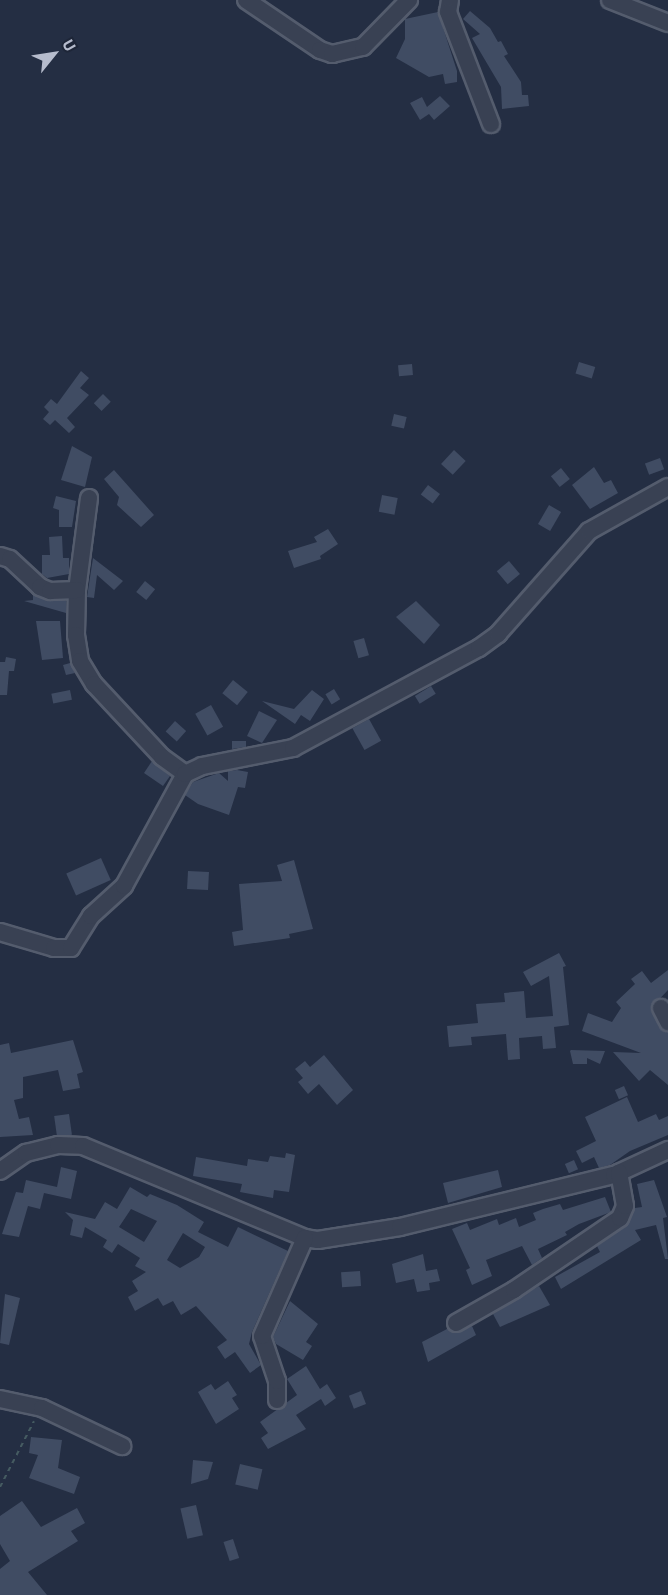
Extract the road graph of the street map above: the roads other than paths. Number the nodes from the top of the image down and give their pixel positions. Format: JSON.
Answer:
{"nodes":[{"id":1,"x":246,"y":0,"type":"edge"},
{"id":2,"x":409,"y":0,"type":"edge"},
{"id":3,"x":450,"y":0,"type":"edge"},
{"id":4,"x":610,"y":0,"type":"edge"},
{"id":5,"x":668,"y":23,"type":"edge"},
{"id":6,"x":491,"y":124,"type":"dead end"},
{"id":7,"x":668,"y":487,"type":"edge"},
{"id":8,"x":89,"y":498,"type":"dead end"},
{"id":9,"x":0,"y":556,"type":"edge"},
{"id":10,"x":77,"y":590,"type":"junction"},
{"id":11,"x":185,"y":774,"type":"junction"},
{"id":12,"x":0,"y":932,"type":"edge"},
{"id":13,"x":668,"y":1150,"type":"edge"},
{"id":14,"x":0,"y":1171,"type":"edge"},
{"id":15,"x":619,"y":1173,"type":"junction"},
{"id":16,"x":305,"y":1238,"type":"junction"},
{"id":17,"x":456,"y":1323,"type":"dead end"},
{"id":18,"x":0,"y":1398,"type":"edge"},
{"id":19,"x":277,"y":1400,"type":"dead end"},
{"id":20,"x":122,"y":1446,"type":"dead end"}],
"edges":[{"from":1,"to":2,"type":"street"},
{"from":3,"to":6,"type":"street"},
{"from":4,"to":5,"type":"street"},
{"from":7,"to":11,"type":"street"},
{"from":8,"to":10,"type":"street"},
{"from":9,"to":10,"type":"street"},
{"from":10,"to":11,"type":"street"},
{"from":11,"to":12,"type":"street"},
{"from":13,"to":15,"type":"street"},
{"from":14,"to":16,"type":"street"},
{"from":15,"to":16,"type":"street"},
{"from":15,"to":17,"type":"street"},
{"from":16,"to":19,"type":"street"},
{"from":18,"to":20,"type":"street"}]}
